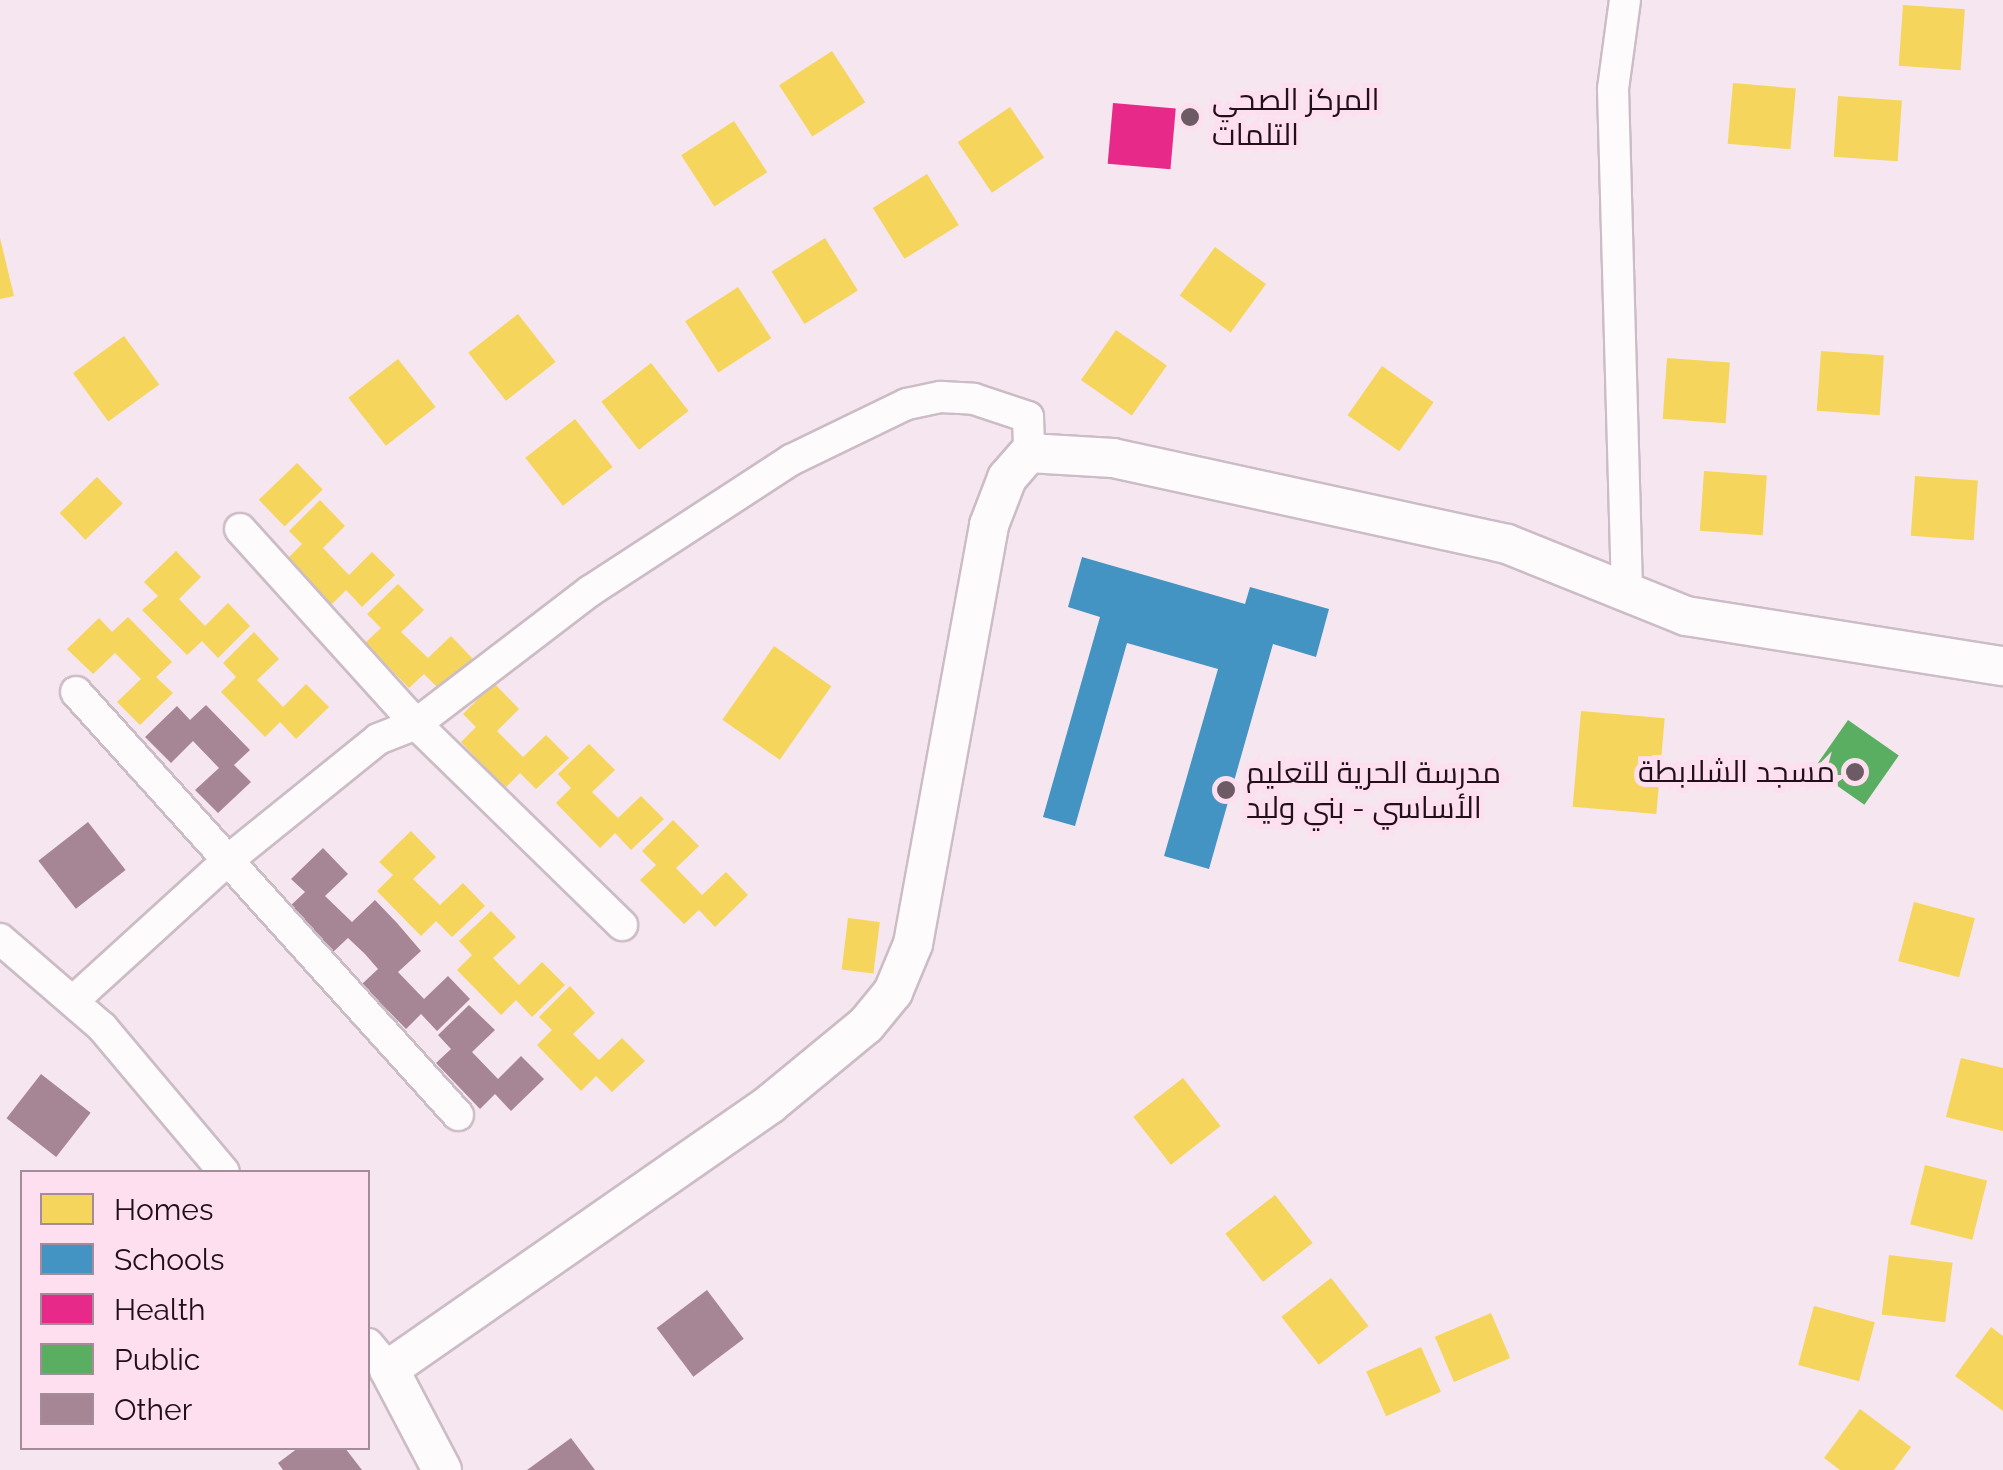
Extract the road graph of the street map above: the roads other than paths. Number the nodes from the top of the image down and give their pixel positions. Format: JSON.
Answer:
{"nodes":[{"id":1,"x":1625,"y":0,"type":"edge"},
{"id":2,"x":1029,"y":454,"type":"junction"},
{"id":3,"x":240,"y":528,"type":"dead end"},
{"id":4,"x":1627,"y":592,"type":"junction"},
{"id":5,"x":2003,"y":666,"type":"edge"},
{"id":6,"x":76,"y":692,"type":"dead end"},
{"id":7,"x":416,"y":724,"type":"junction"},
{"id":8,"x":228,"y":861,"type":"junction"},
{"id":9,"x":622,"y":925,"type":"dead end"},
{"id":10,"x":0,"y":940,"type":"edge"},
{"id":11,"x":73,"y":1001,"type":"junction"},
{"id":12,"x":458,"y":1116,"type":"dead end"},
{"id":13,"x":222,"y":1170,"type":"edge"},
{"id":14,"x":378,"y":1357,"type":"edge"},
{"id":15,"x":442,"y":1470,"type":"edge"}],
"edges":[{"from":1,"to":4,"type":"street"},
{"from":2,"to":4,"type":"street"},
{"from":2,"to":7,"type":"street"},
{"from":2,"to":14,"type":"street"},
{"from":3,"to":7,"type":"street"},
{"from":4,"to":5,"type":"street"},
{"from":6,"to":8,"type":"street"},
{"from":7,"to":8,"type":"street"},
{"from":7,"to":9,"type":"street"},
{"from":8,"to":11,"type":"street"},
{"from":8,"to":12,"type":"street"},
{"from":10,"to":11,"type":"street"},
{"from":11,"to":13,"type":"street"},
{"from":14,"to":15,"type":"street"}]}
